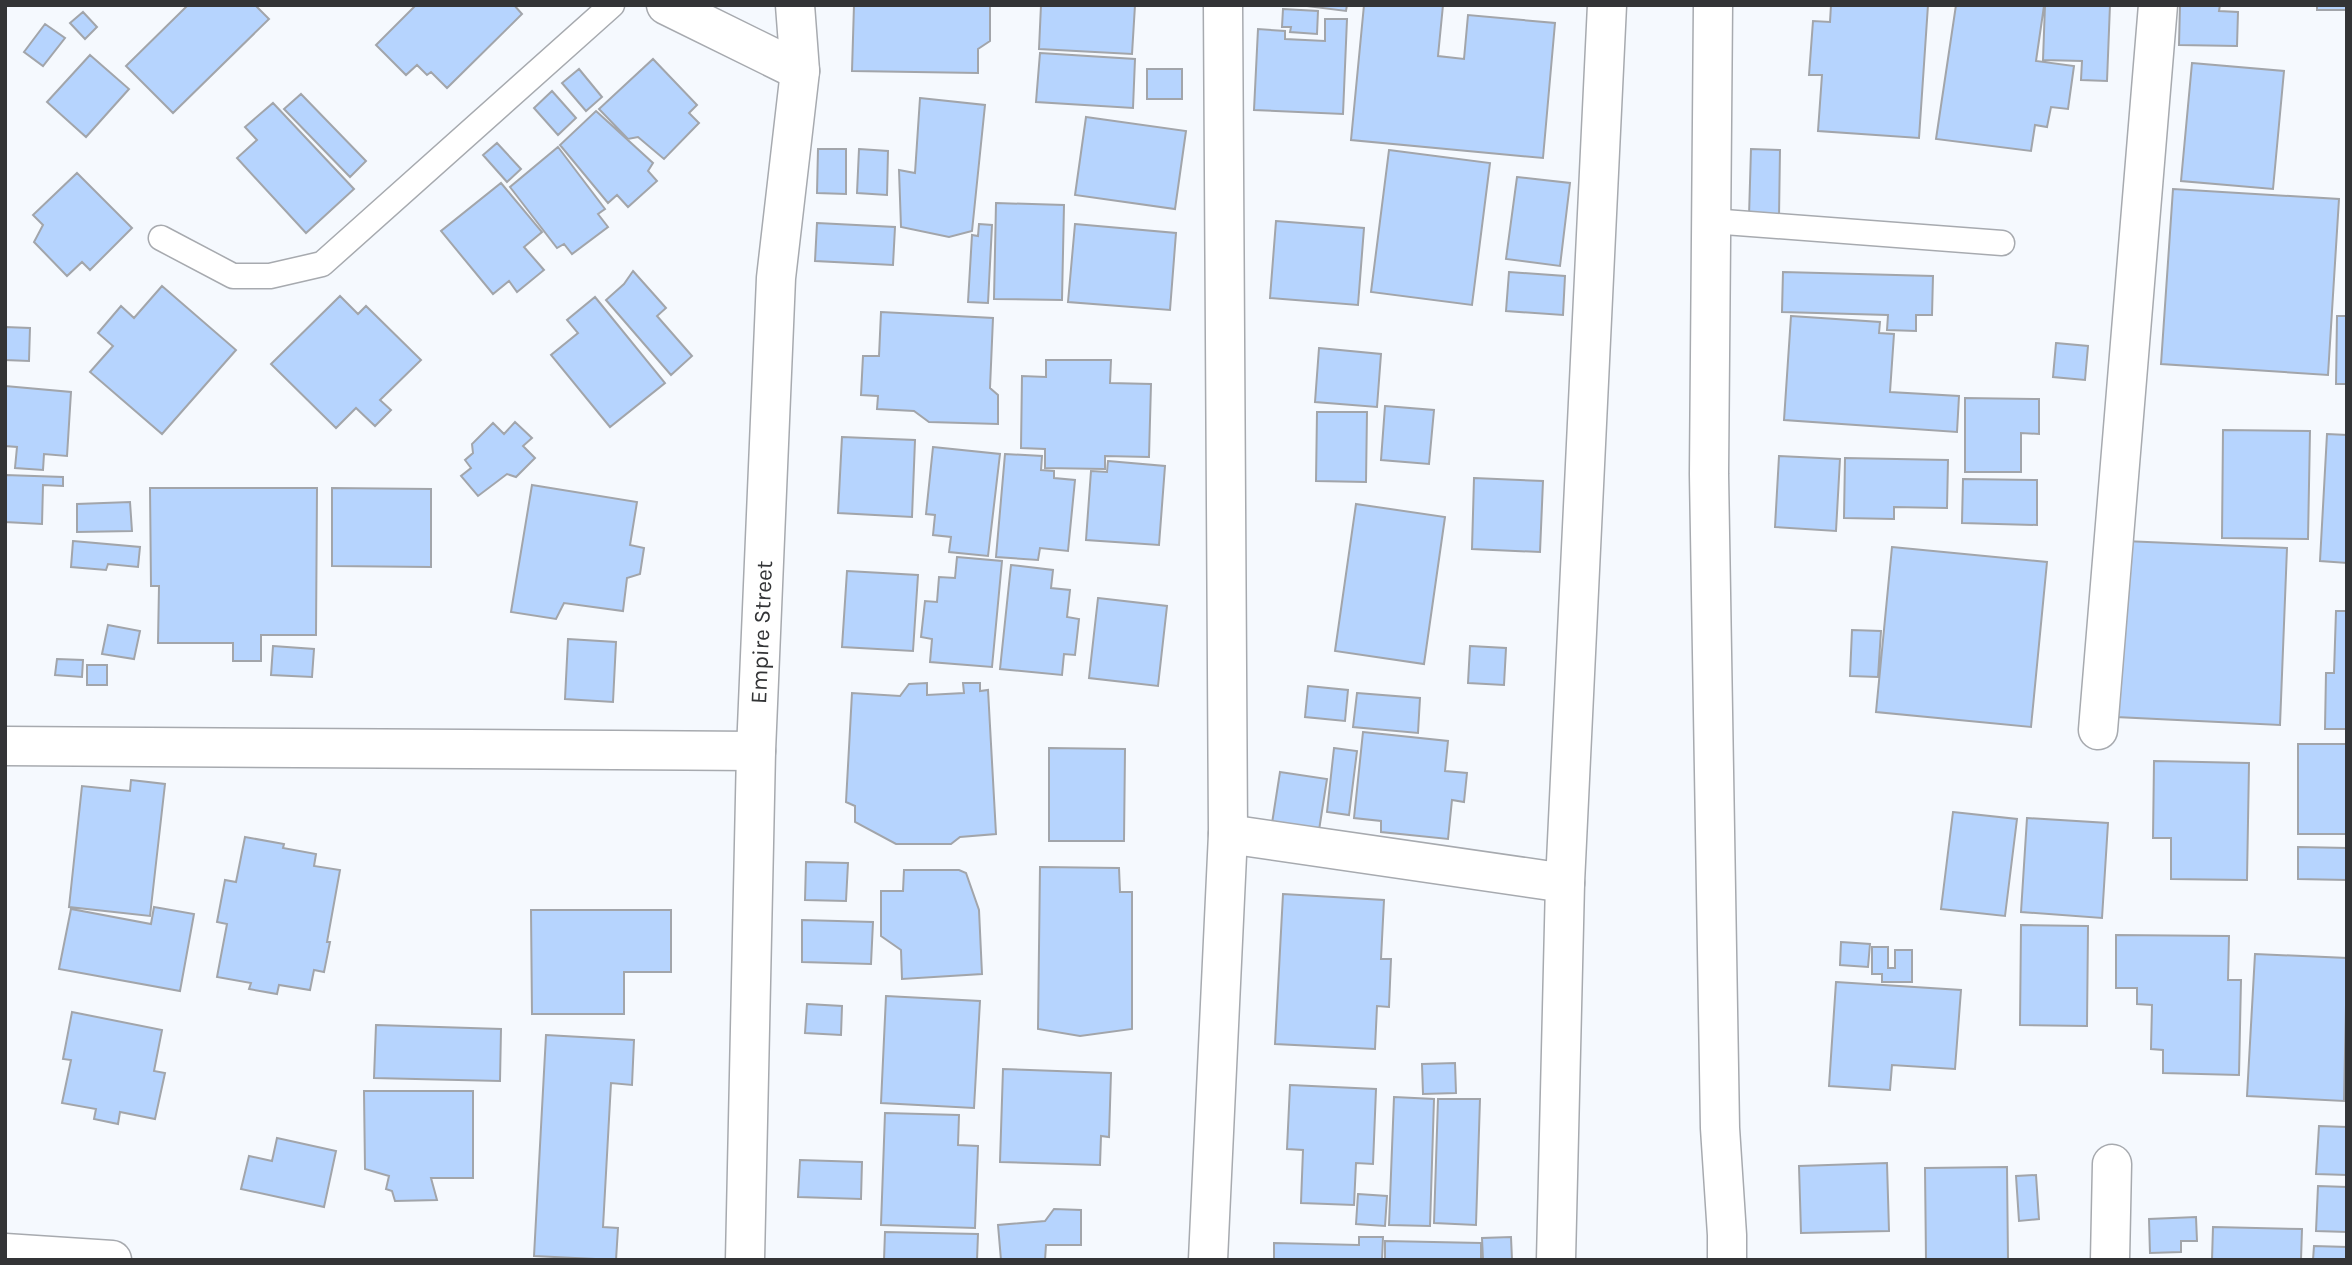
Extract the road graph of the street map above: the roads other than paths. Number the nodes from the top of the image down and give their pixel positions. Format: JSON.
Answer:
{"nodes":[{"id":1,"x":612,"y":5,"type":"edge"},
{"id":2,"x":666,"y":5,"type":"edge"},
{"id":3,"x":795,"y":5,"type":"edge"},
{"id":4,"x":1223,"y":5,"type":"edge"},
{"id":5,"x":1607,"y":5,"type":"edge"},
{"id":6,"x":1713,"y":5,"type":"edge"},
{"id":7,"x":2158,"y":5,"type":"edge"},
{"id":8,"x":800,"y":71,"type":"junction"},
{"id":9,"x":1711,"y":222,"type":"junction"},
{"id":10,"x":161,"y":238,"type":"dead end"},
{"id":11,"x":2002,"y":243,"type":"dead end"},
{"id":12,"x":2098,"y":730,"type":"dead end"},
{"id":13,"x":5,"y":746,"type":"edge"},
{"id":14,"x":756,"y":751,"type":"junction"},
{"id":15,"x":1228,"y":834,"type":"junction"},
{"id":16,"x":1565,"y":883,"type":"junction"},
{"id":17,"x":2112,"y":1164,"type":"dead end"},
{"id":18,"x":5,"y":1253,"type":"edge"},
{"id":19,"x":112,"y":1260,"type":"edge"},
{"id":20,"x":745,"y":1260,"type":"edge"},
{"id":21,"x":1208,"y":1260,"type":"edge"},
{"id":22,"x":1556,"y":1260,"type":"edge"},
{"id":23,"x":1727,"y":1260,"type":"edge"},
{"id":24,"x":2110,"y":1260,"type":"edge"}],
"edges":[{"from":1,"to":10,"type":"lane"},
{"from":2,"to":8,"type":"street"},
{"from":3,"to":8,"type":"street","name":"Empire Street"},
{"from":4,"to":15,"type":"street"},
{"from":5,"to":16,"type":"street"},
{"from":6,"to":9,"type":"street"},
{"from":7,"to":12,"type":"street"},
{"from":8,"to":14,"type":"street","name":"Empire Street"},
{"from":9,"to":11,"type":"lane"},
{"from":9,"to":23,"type":"street"},
{"from":13,"to":14,"type":"street"},
{"from":14,"to":20,"type":"street","name":"Empire Street"},
{"from":15,"to":16,"type":"street"},
{"from":15,"to":21,"type":"street"},
{"from":16,"to":22,"type":"street"},
{"from":17,"to":24,"type":"street"},
{"from":18,"to":19,"type":"street"}]}
